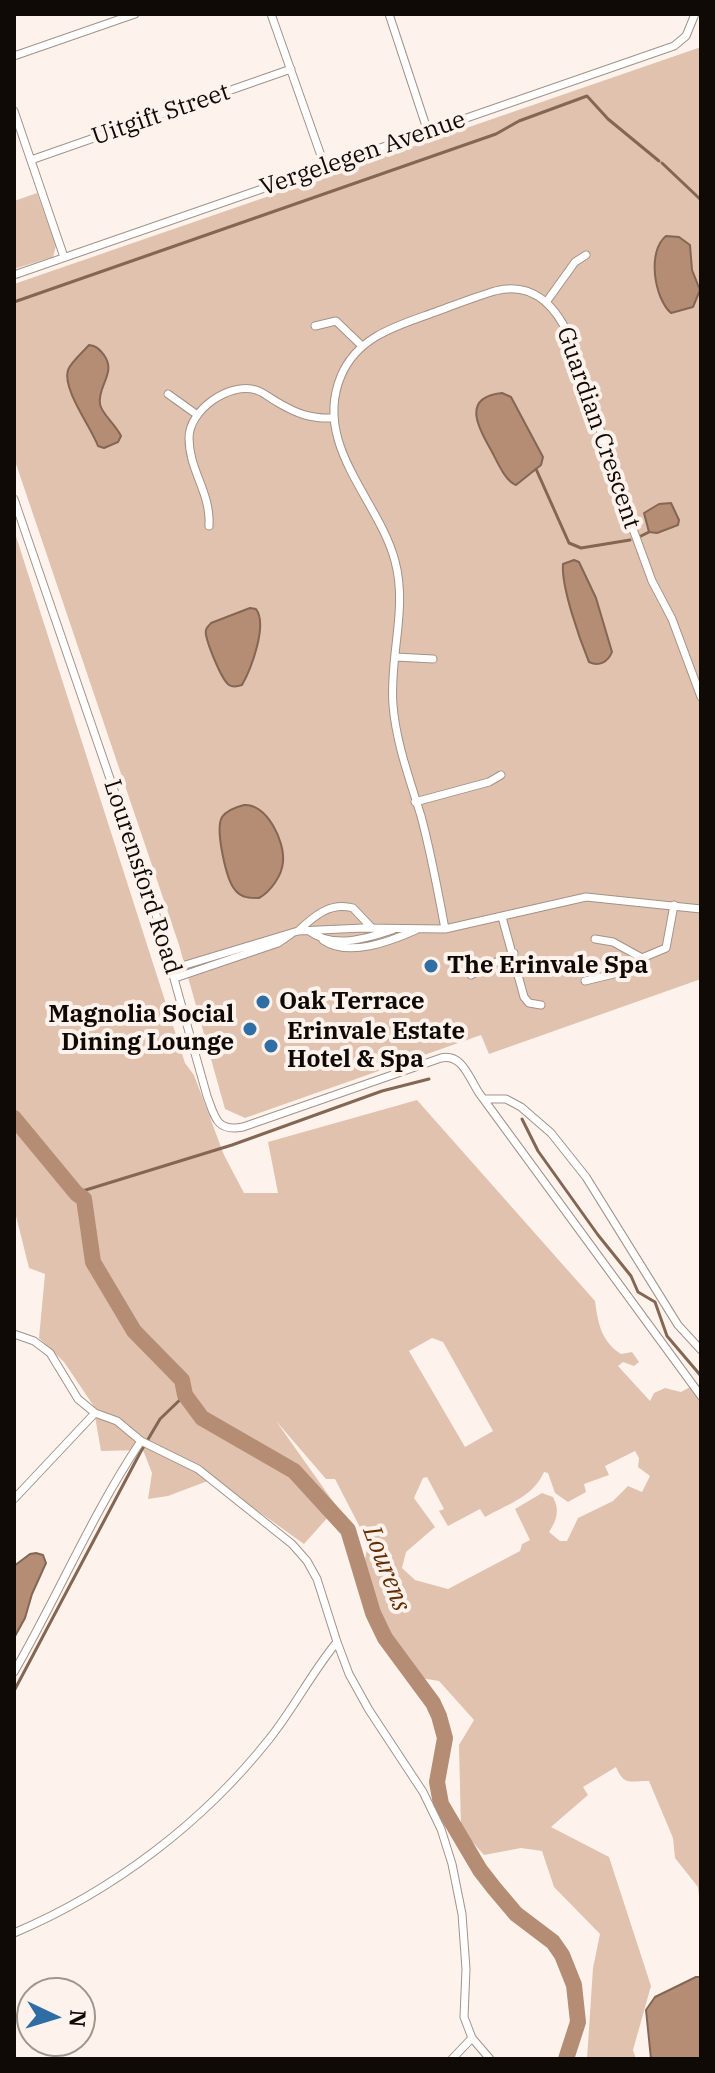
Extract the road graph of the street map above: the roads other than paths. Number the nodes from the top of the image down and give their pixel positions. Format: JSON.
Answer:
{"nodes":[{"id":1,"x":135,"y":14,"type":"edge"},
{"id":2,"x":271,"y":14,"type":"edge"},
{"id":3,"x":389,"y":14,"type":"edge"},
{"id":4,"x":695,"y":14,"type":"edge"},
{"id":5,"x":14,"y":56,"type":"edge"},
{"id":6,"x":291,"y":69,"type":"junction"},
{"id":7,"x":14,"y":111,"type":"edge"},
{"id":8,"x":428,"y":132,"type":"junction"},
{"id":9,"x":31,"y":160,"type":"junction"},
{"id":10,"x":325,"y":167,"type":"junction"},
{"id":11,"x":586,"y":255,"type":"dead end"},
{"id":12,"x":64,"y":257,"type":"junction"},
{"id":13,"x":14,"y":275,"type":"edge"},
{"id":14,"x":547,"y":301,"type":"junction"},
{"id":15,"x":315,"y":326,"type":"dead end"},
{"id":16,"x":362,"y":346,"type":"junction"},
{"id":17,"x":168,"y":394,"type":"dead end"},
{"id":18,"x":196,"y":414,"type":"junction"},
{"id":19,"x":334,"y":418,"type":"junction"},
{"id":20,"x":14,"y":499,"type":"edge"},
{"id":21,"x":209,"y":526,"type":"dead end"},
{"id":22,"x":396,"y":657,"type":"junction"},
{"id":23,"x":433,"y":659,"type":"dead end"},
{"id":24,"x":701,"y":697,"type":"edge"},
{"id":25,"x":501,"y":775,"type":"dead end"},
{"id":26,"x":415,"y":802,"type":"junction"},
{"id":27,"x":674,"y":905,"type":"junction"},
{"id":28,"x":701,"y":909,"type":"edge"},
{"id":29,"x":502,"y":917,"type":"junction"},
{"id":30,"x":373,"y":928,"type":"junction"},
{"id":31,"x":398,"y":928,"type":"junction"},
{"id":32,"x":422,"y":928,"type":"junction"},
{"id":33,"x":445,"y":929,"type":"junction"},
{"id":34,"x":308,"y":931,"type":"junction"},
{"id":35,"x":295,"y":933,"type":"junction"},
{"id":36,"x":595,"y":939,"type":"dead end"},
{"id":37,"x":323,"y":940,"type":"junction"},
{"id":38,"x":514,"y":953,"type":"junction"},
{"id":39,"x":642,"y":958,"type":"junction"},
{"id":40,"x":172,"y":969,"type":"junction"},
{"id":41,"x":471,"y":975,"type":"dead end"},
{"id":42,"x":175,"y":978,"type":"junction"},
{"id":43,"x":585,"y":981,"type":"dead end"},
{"id":44,"x":541,"y":1005,"type":"dead end"},
{"id":45,"x":484,"y":1099,"type":"junction"},
{"id":46,"x":14,"y":1334,"type":"edge"},
{"id":47,"x":701,"y":1350,"type":"edge"},
{"id":48,"x":701,"y":1396,"type":"edge"},
{"id":49,"x":95,"y":1413,"type":"junction"},
{"id":50,"x":141,"y":1441,"type":"junction"},
{"id":51,"x":14,"y":1499,"type":"edge"},
{"id":52,"x":337,"y":1642,"type":"junction"},
{"id":53,"x":14,"y":1672,"type":"edge"},
{"id":54,"x":14,"y":1933,"type":"edge"},
{"id":55,"x":472,"y":2038,"type":"junction"},
{"id":56,"x":452,"y":2059,"type":"edge"},
{"id":57,"x":490,"y":2059,"type":"edge"}],
"edges":[{"from":1,"to":5,"type":"street"},
{"from":2,"to":6,"type":"street"},
{"from":3,"to":8,"type":"street"},
{"from":4,"to":8,"type":"street","name":"Vergelegen Avenue"},
{"from":6,"to":9,"type":"street","name":"Uitgift Street"},
{"from":6,"to":10,"type":"street"},
{"from":7,"to":9,"type":"street"},
{"from":8,"to":10,"type":"street","name":"Vergelegen Avenue"},
{"from":9,"to":12,"type":"street"},
{"from":10,"to":12,"type":"street","name":"Vergelegen Avenue"},
{"from":11,"to":14,"type":"street"},
{"from":12,"to":13,"type":"street","name":"Vergelegen Avenue"},
{"from":14,"to":16,"type":"street","name":"Guardian Crescent"},
{"from":14,"to":24,"type":"street","name":"Guardian Crescent"},
{"from":15,"to":16,"type":"street"},
{"from":16,"to":19,"type":"street","name":"Guardian Crescent"},
{"from":17,"to":18,"type":"street"},
{"from":18,"to":19,"type":"street"},
{"from":18,"to":21,"type":"street"},
{"from":19,"to":22,"type":"street","name":"Guardian Crescent"},
{"from":20,"to":40,"type":"street","name":"Lourensford Road"},
{"from":22,"to":23,"type":"street"},
{"from":22,"to":26,"type":"street","name":"Guardian Crescent"},
{"from":25,"to":26,"type":"street"},
{"from":26,"to":33,"type":"street","name":"Guardian Crescent"},
{"from":27,"to":28,"type":"street"},
{"from":27,"to":29,"type":"street"},
{"from":27,"to":39,"type":"street"},
{"from":29,"to":33,"type":"street"},
{"from":29,"to":38,"type":"street"},
{"from":30,"to":31,"type":"street"},
{"from":30,"to":34,"type":"street"},
{"from":30,"to":35,"type":"street"},
{"from":31,"to":32,"type":"street"},
{"from":31,"to":37,"type":"street"},
{"from":32,"to":33,"type":"street"},
{"from":32,"to":37,"type":"street"},
{"from":34,"to":35,"type":"street"},
{"from":34,"to":37,"type":"street"},
{"from":35,"to":40,"type":"street"},
{"from":35,"to":42,"type":"street"},
{"from":36,"to":39,"type":"street"},
{"from":38,"to":41,"type":"street"},
{"from":38,"to":44,"type":"street"},
{"from":39,"to":43,"type":"street"},
{"from":40,"to":42,"type":"street","name":"Lourensford Road"},
{"from":42,"to":45,"type":"street","name":"Lourensford Road"},
{"from":45,"to":47,"type":"street"},
{"from":45,"to":48,"type":"street","name":"Lourensford Road"},
{"from":46,"to":49,"type":"street"},
{"from":49,"to":50,"type":"street"},
{"from":49,"to":51,"type":"street"},
{"from":50,"to":52,"type":"street"},
{"from":50,"to":53,"type":"street"},
{"from":52,"to":54,"type":"street"},
{"from":52,"to":55,"type":"street"},
{"from":55,"to":56,"type":"street"},
{"from":55,"to":57,"type":"street"}]}
